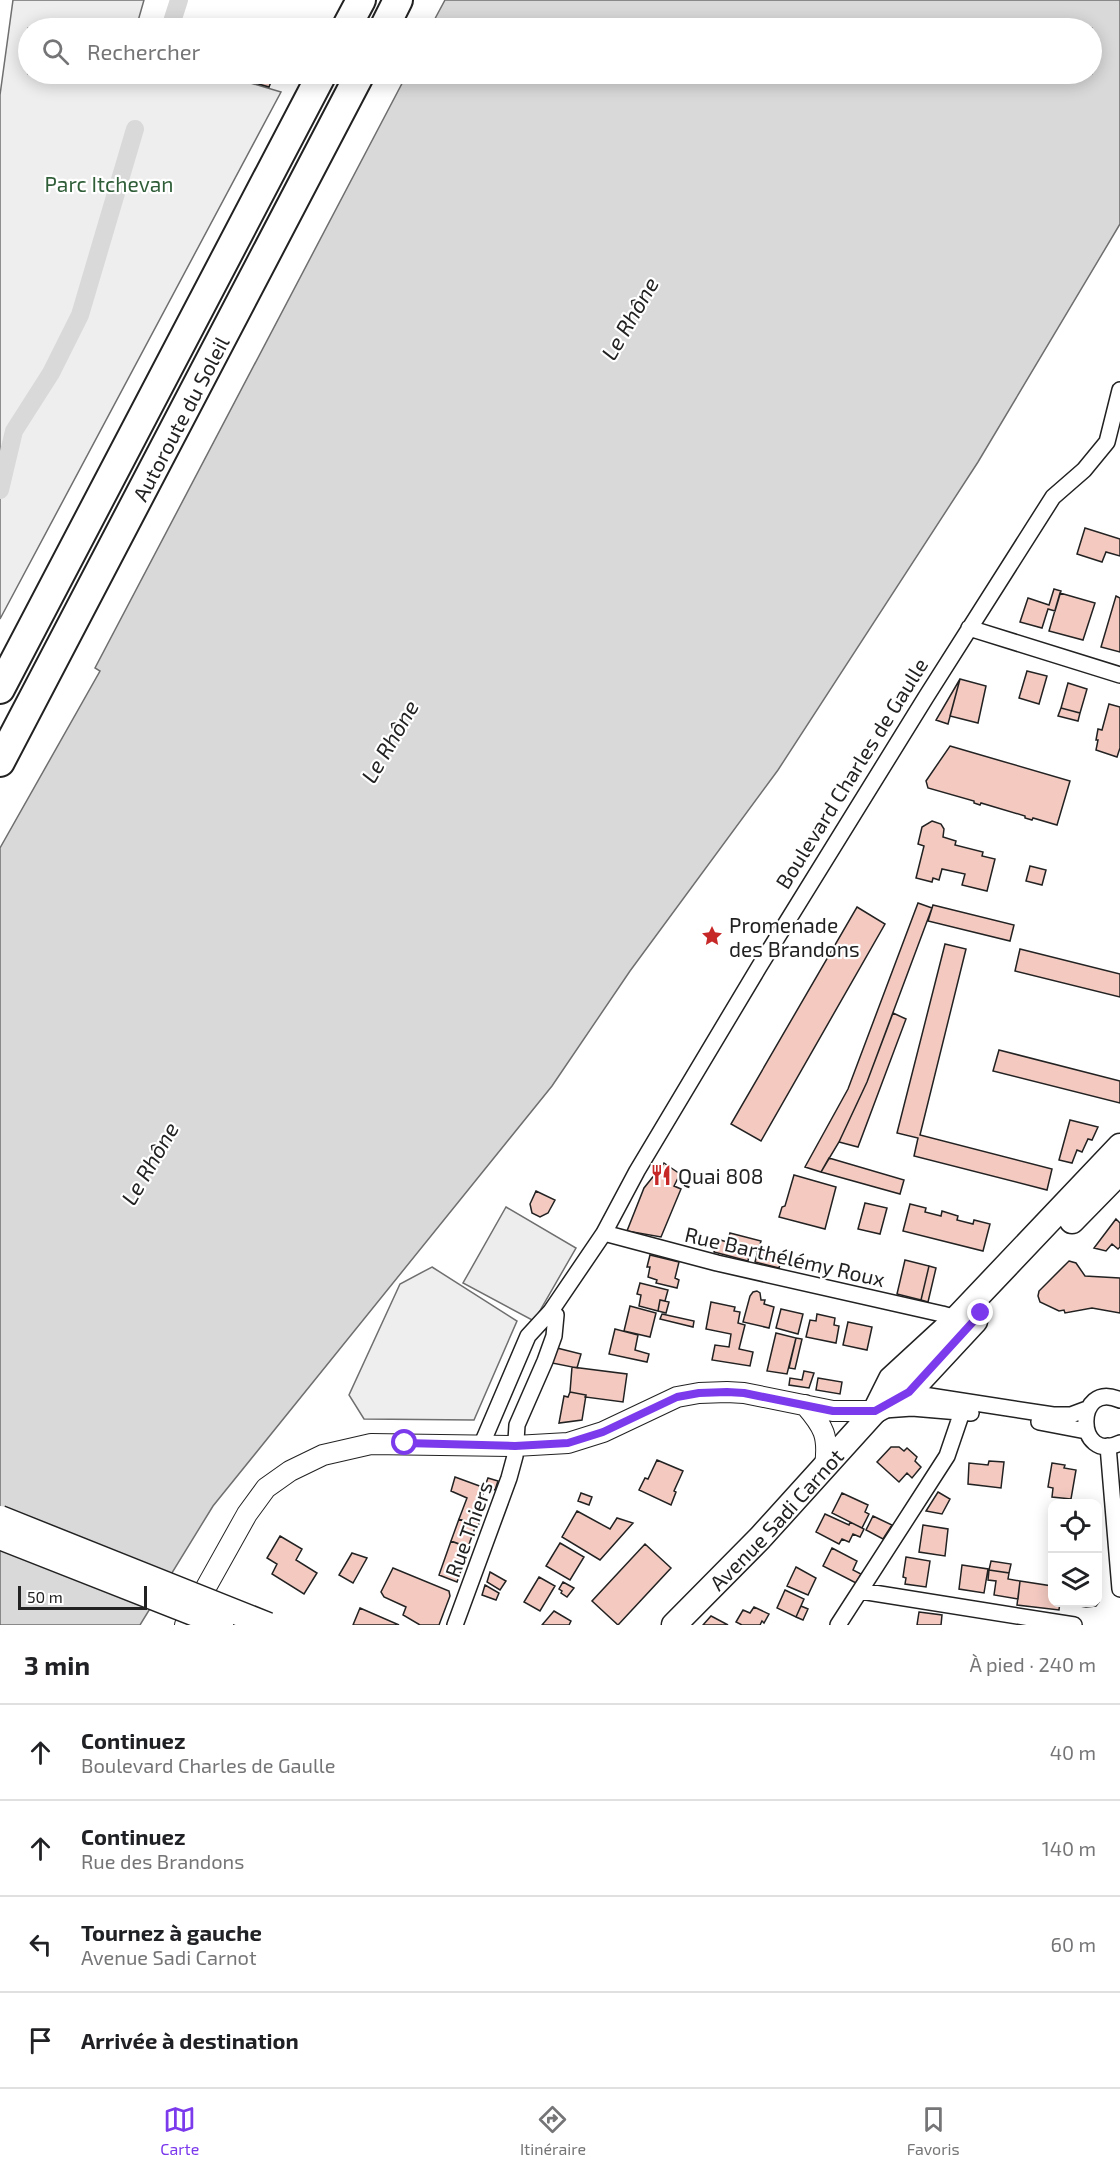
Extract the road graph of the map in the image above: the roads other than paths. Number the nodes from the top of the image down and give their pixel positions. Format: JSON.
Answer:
{"nodes":[{"id":1,"x":361,"y":0,"type":"edge"},
{"id":2,"x":398,"y":0,"type":"edge"},
{"id":3,"x":351,"y":18,"type":"edge"},
{"id":4,"x":389,"y":18,"type":"edge"},
{"id":5,"x":317,"y":84,"type":"edge"},
{"id":6,"x":355,"y":84,"type":"edge"},
{"id":7,"x":1120,"y":390,"type":"edge"},
{"id":8,"x":1113,"y":444,"type":"edge"},
{"id":9,"x":969,"y":628,"type":"junction"},
{"id":10,"x":1120,"y":675,"type":"edge"},
{"id":11,"x":0,"y":689,"type":"edge"},
{"id":12,"x":0,"y":762,"type":"edge"},
{"id":13,"x":1120,"y":1146,"type":"edge"},
{"id":14,"x":1120,"y":1172,"type":"edge"},
{"id":15,"x":604,"y":1233,"type":"junction"},
{"id":16,"x":552,"y":1311,"type":"junction"},
{"id":17,"x":954,"y":1321,"type":"junction"},
{"id":18,"x":909,"y":1392,"type":"junction"},
{"id":19,"x":1119,"y":1397,"type":"edge"},
{"id":20,"x":805,"y":1405,"type":"junction"},
{"id":21,"x":1087,"y":1409,"type":"junction"},
{"id":22,"x":875,"y":1411,"type":"junction"},
{"id":23,"x":962,"y":1412,"type":"junction"},
{"id":24,"x":1086,"y":1431,"type":"junction"},
{"id":25,"x":1114,"y":1444,"type":"edge"},
{"id":26,"x":482,"y":1446,"type":"junction"},
{"id":27,"x":515,"y":1446,"type":"junction"},
{"id":28,"x":825,"y":1466,"type":"junction"},
{"id":29,"x":0,"y":1518,"type":"edge"},
{"id":30,"x":0,"y":1537,"type":"edge"},
{"id":31,"x":1120,"y":1589,"type":"edge"},
{"id":32,"x":861,"y":1591,"type":"junction"},
{"id":33,"x":185,"y":1625,"type":"edge"},
{"id":34,"x":223,"y":1625,"type":"edge"},
{"id":35,"x":268,"y":1625,"type":"edge"},
{"id":36,"x":455,"y":1625,"type":"edge"},
{"id":37,"x":674,"y":1625,"type":"edge"},
{"id":38,"x":838,"y":1625,"type":"edge"},
{"id":39,"x":1074,"y":1625,"type":"edge"}],
"edges":[{"from":1,"to":3,"type":"highway"},
{"from":2,"to":4,"type":"highway"},
{"from":5,"to":11,"type":"highway","name":"Autoroute du Soleil"},
{"from":6,"to":12,"type":"highway","name":"Autoroute du Soleil"},
{"from":7,"to":8,"type":"street","name":"Boulevard Charles de Gaulle"},
{"from":8,"to":9,"type":"street","name":"Boulevard Charles de Gaulle"},
{"from":9,"to":10,"type":"street"},
{"from":9,"to":15,"type":"street","name":"Boulevard Charles de Gaulle"},
{"from":13,"to":17,"type":"main road","name":"Avenue Sadi Carnot"},
{"from":14,"to":18,"type":"main road","name":"Avenue Sadi Carnot"},
{"from":15,"to":16,"type":"street","name":"Boulevard Charles de Gaulle"},
{"from":15,"to":17,"type":"street","name":"Rue Barthélémy Roux"},
{"from":16,"to":26,"type":"street","name":"Boulevard Charles de Gaulle"},
{"from":16,"to":27,"type":"street"},
{"from":17,"to":22,"type":"main road","name":"Avenue Sadi Carnot"},
{"from":18,"to":21,"type":"street"},
{"from":18,"to":22,"type":"main road","name":"Avenue Sadi Carnot"},
{"from":19,"to":21,"type":"street"},
{"from":20,"to":22,"type":"street"},
{"from":20,"to":27,"type":"street"},
{"from":20,"to":28,"type":"street"},
{"from":21,"to":24,"type":"street"},
{"from":22,"to":23,"type":"street"},
{"from":22,"to":28,"type":"main road","name":"Avenue Sadi Carnot"},
{"from":23,"to":24,"type":"street"},
{"from":23,"to":32,"type":"street"},
{"from":24,"to":25,"type":"street"},
{"from":25,"to":31,"type":"street"},
{"from":26,"to":27,"type":"street"},
{"from":26,"to":33,"type":"street"},
{"from":27,"to":36,"type":"street","name":"Rue Thiers"},
{"from":28,"to":37,"type":"main road","name":"Avenue Sadi Carnot"},
{"from":29,"to":35,"type":"main road","bridge":true},
{"from":30,"to":34,"type":"main road","bridge":true},
{"from":32,"to":38,"type":"street"},
{"from":32,"to":39,"type":"street"}]}
